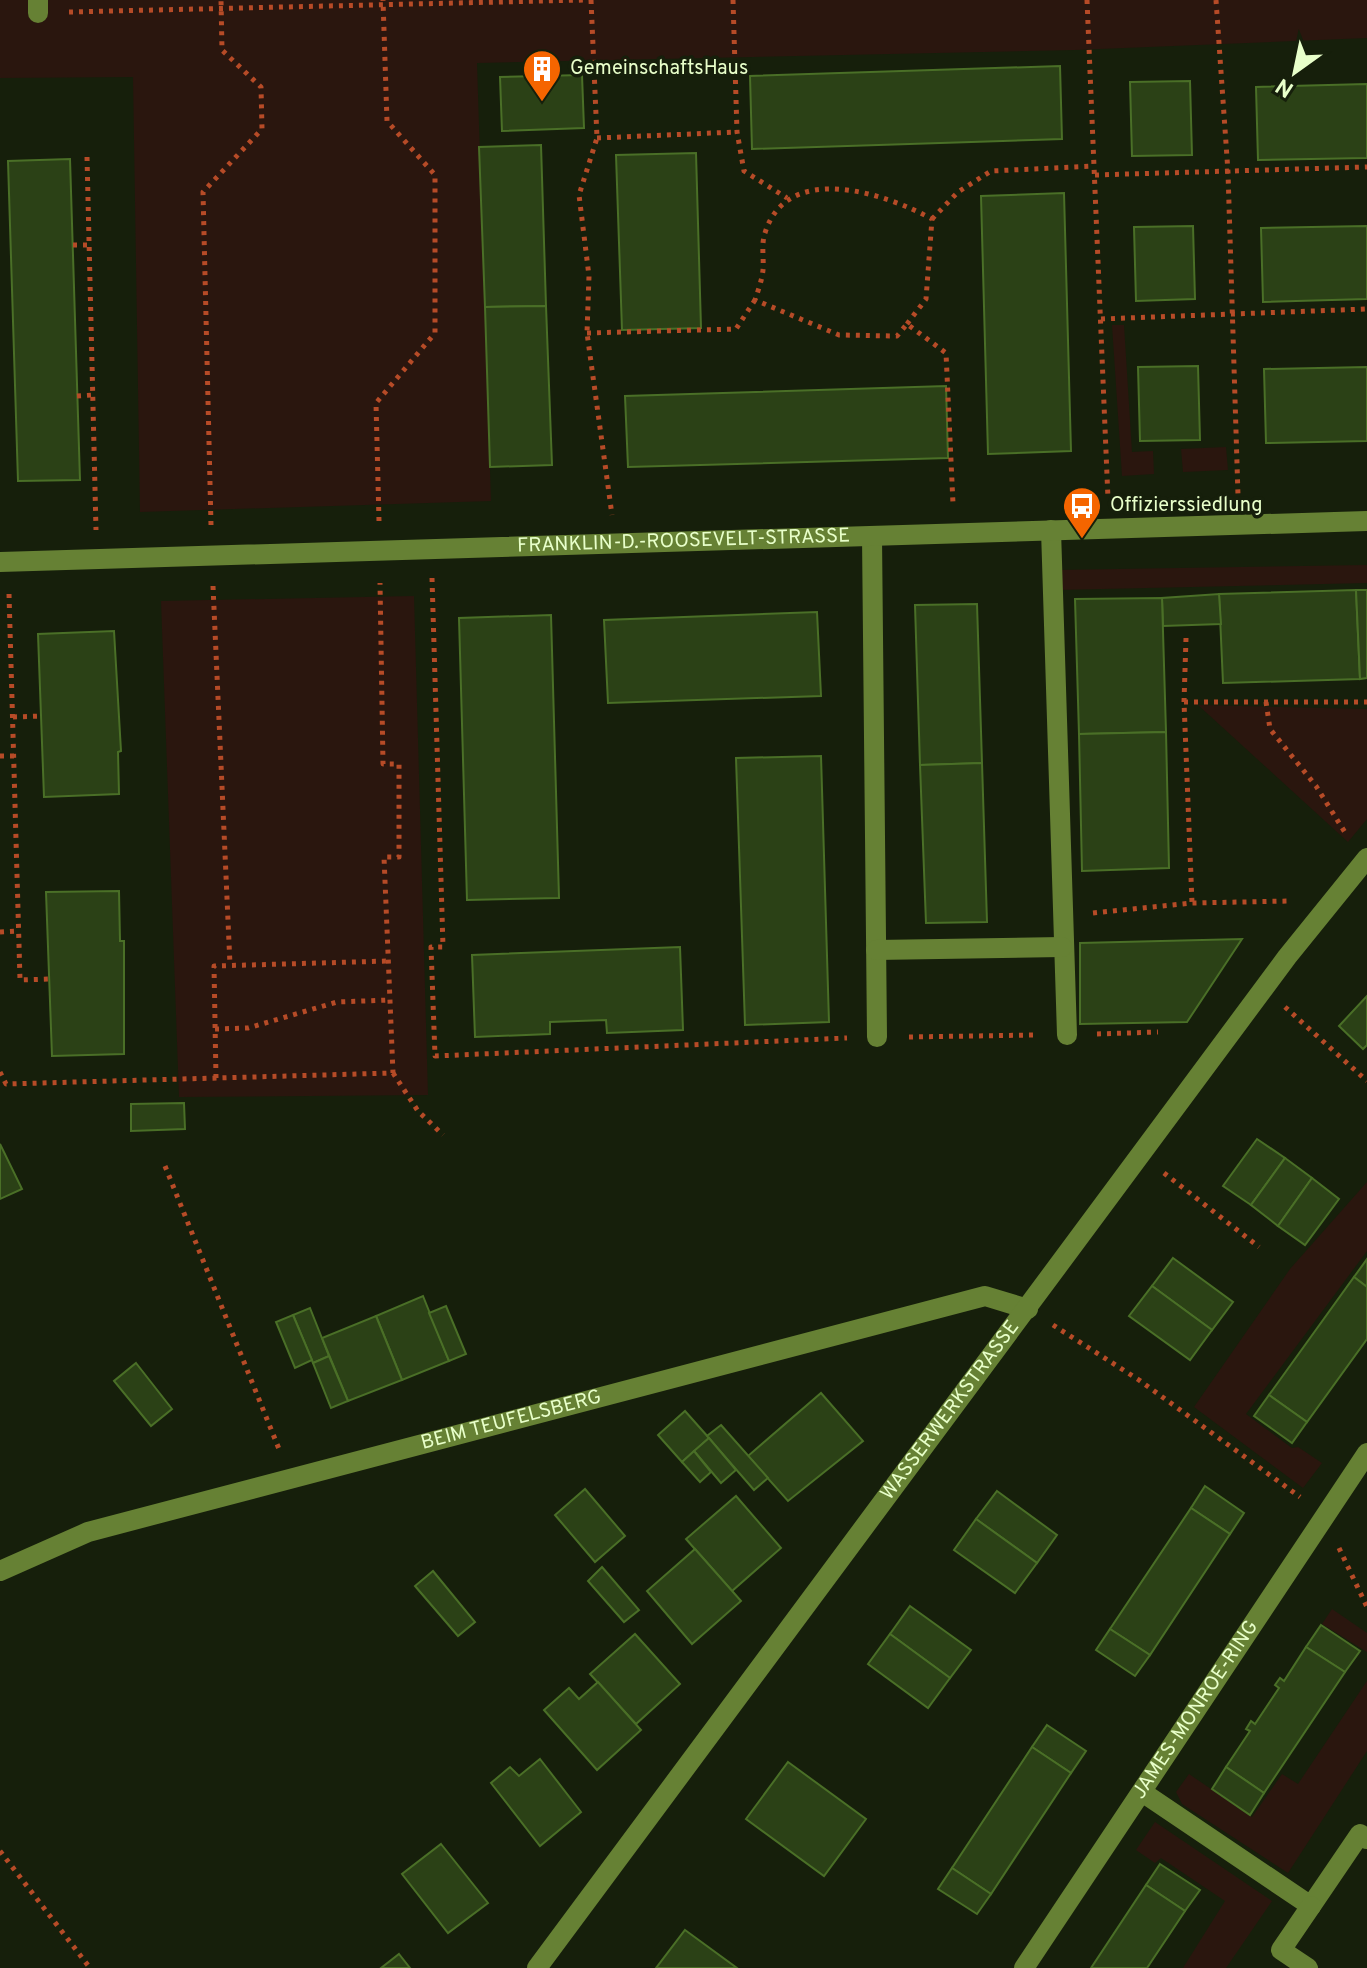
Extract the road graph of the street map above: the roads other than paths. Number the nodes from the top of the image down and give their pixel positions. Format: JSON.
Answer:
{"nodes":[{"id":1,"x":1367,"y":521,"type":"edge"},
{"id":2,"x":1051,"y":530,"type":"junction"},
{"id":3,"x":872,"y":536,"type":"junction"},
{"id":4,"x":4,"y":562,"type":"edge"},
{"id":5,"x":1365,"y":860,"type":"edge"},
{"id":6,"x":1062,"y":947,"type":"junction"},
{"id":7,"x":876,"y":950,"type":"junction"},
{"id":8,"x":1067,"y":1035,"type":"road end"},
{"id":9,"x":877,"y":1037,"type":"road end"},
{"id":10,"x":1028,"y":1309,"type":"junction"},
{"id":11,"x":1367,"y":1453,"type":"edge"},
{"id":12,"x":0,"y":1571,"type":"edge"},
{"id":13,"x":1142,"y":1792,"type":"junction"},
{"id":14,"x":1367,"y":1839,"type":"edge"},
{"id":15,"x":1311,"y":1906,"type":"junction"},
{"id":16,"x":537,"y":1968,"type":"edge"},
{"id":17,"x":1024,"y":1968,"type":"edge"},
{"id":18,"x":1308,"y":1968,"type":"edge"}],
"edges":[{"from":1,"to":2,"type":"street","name":"FRANKLIN-D.-ROOSEVELT-STRASSE"},
{"from":2,"to":3,"type":"street","name":"FRANKLIN-D.-ROOSEVELT-STRASSE"},
{"from":2,"to":6,"type":"street"},
{"from":3,"to":4,"type":"street","name":"FRANKLIN-D.-ROOSEVELT-STRASSE"},
{"from":3,"to":7,"type":"street"},
{"from":5,"to":10,"type":"street","name":"WASSERWERKSTRASSE"},
{"from":6,"to":7,"type":"street"},
{"from":6,"to":8,"type":"street"},
{"from":7,"to":9,"type":"street"},
{"from":10,"to":12,"type":"street","name":"BEIM TEUFELSBERG"},
{"from":10,"to":16,"type":"street","name":"WASSERWERKSTRASSE"},
{"from":11,"to":13,"type":"street","name":"JAMES-MONROE-RING"},
{"from":13,"to":15,"type":"street"},
{"from":13,"to":17,"type":"street","name":"JAMES-MONROE-RING"},
{"from":14,"to":15,"type":"street"},
{"from":15,"to":18,"type":"street"}]}
